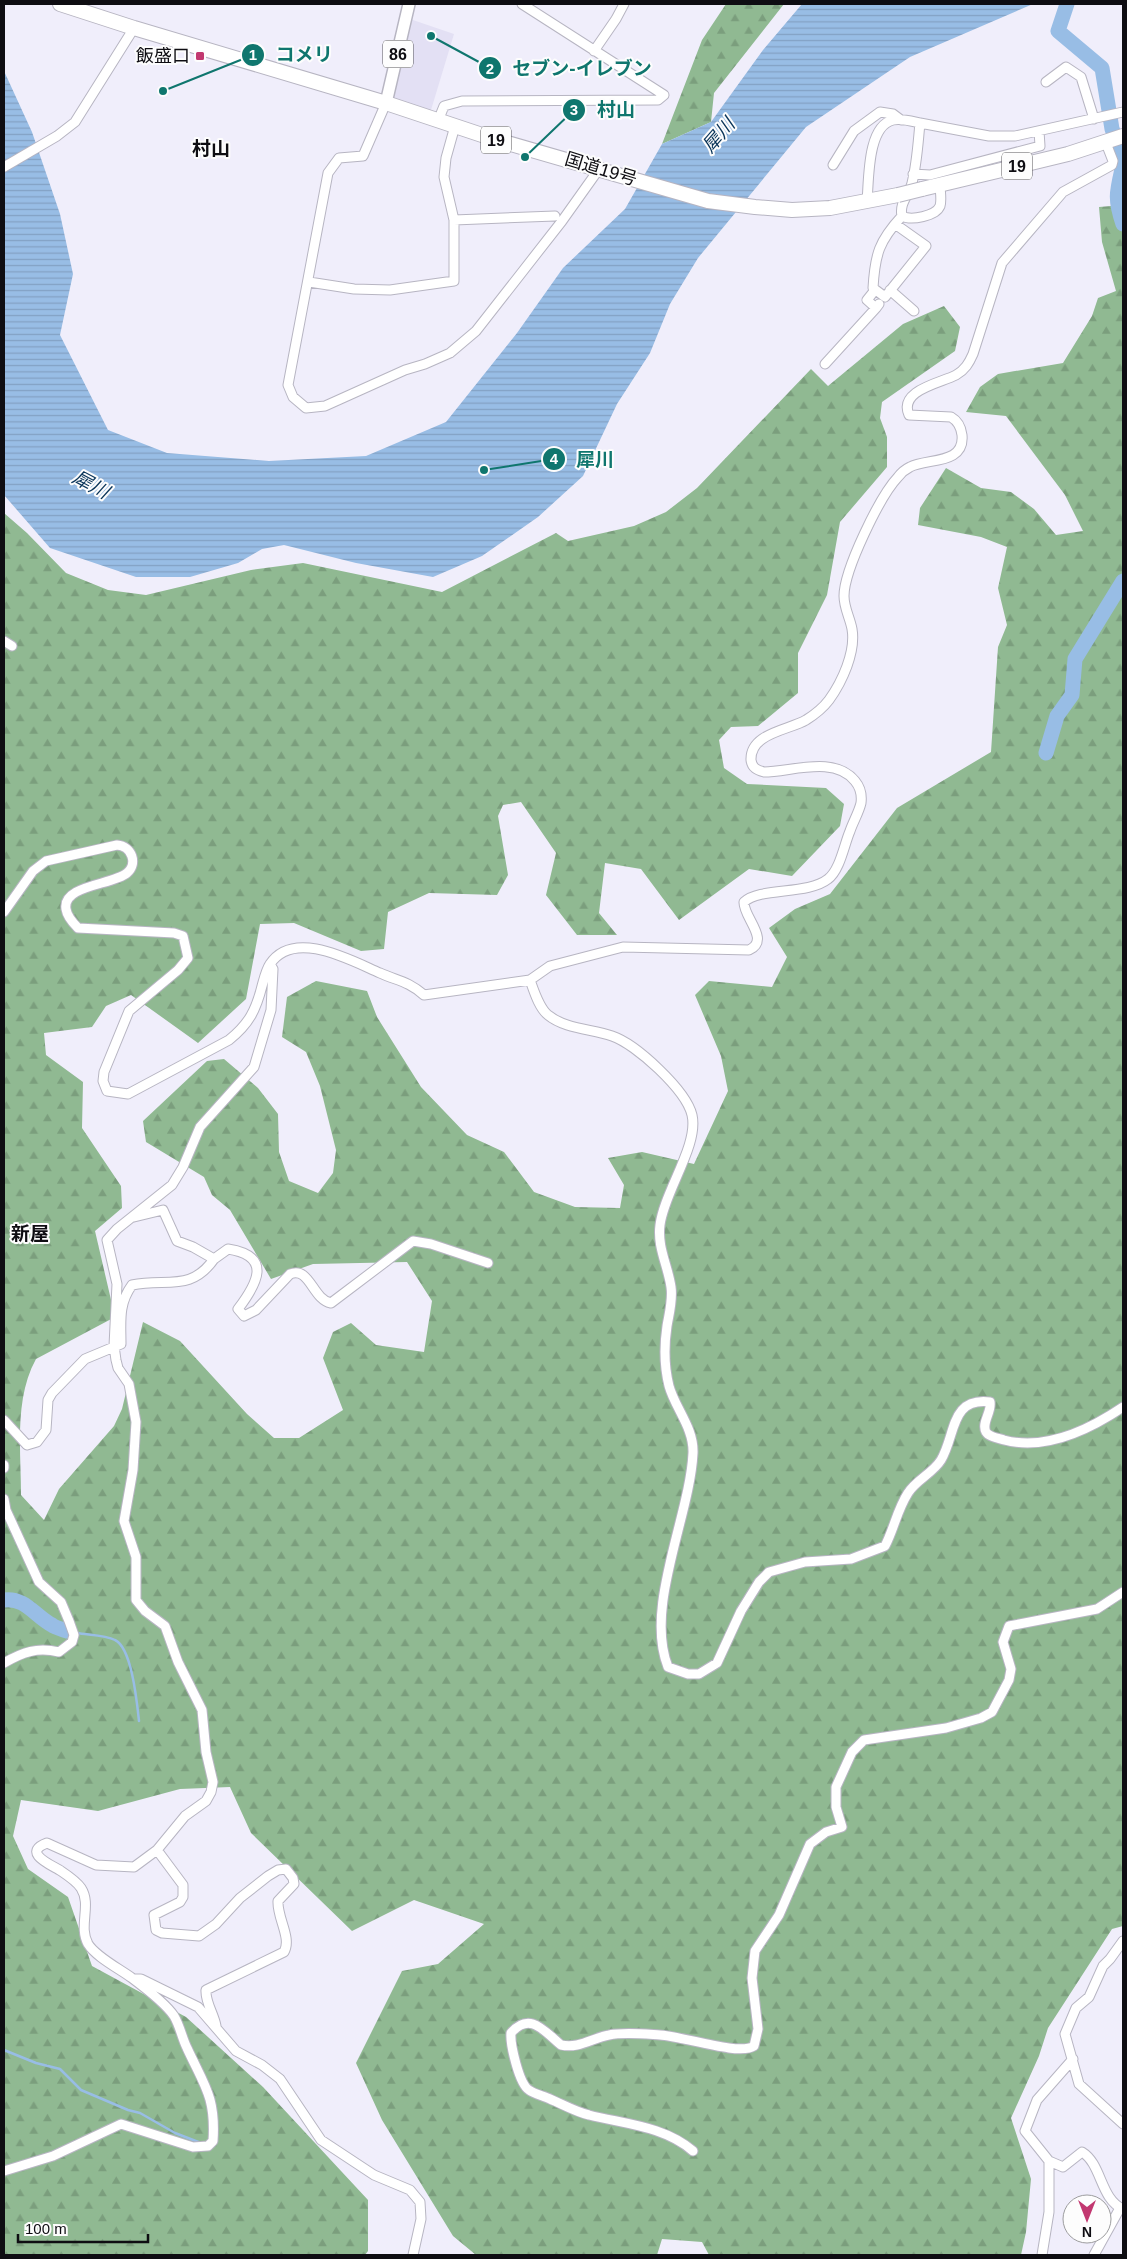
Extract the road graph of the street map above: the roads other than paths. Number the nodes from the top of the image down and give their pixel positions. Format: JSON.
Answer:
{"nodes":[{"id":1,"x":60,"y":4,"type":"edge"},
{"id":2,"x":409,"y":4,"type":"edge"},
{"id":3,"x":522,"y":4,"type":"edge"},
{"id":4,"x":624,"y":4,"type":"edge"},
{"id":5,"x":134,"y":28,"type":"junction"},
{"id":6,"x":594,"y":51,"type":"junction"},
{"id":7,"x":1046,"y":82,"type":"dead end"},
{"id":8,"x":386,"y":103,"type":"junction"},
{"id":9,"x":1123,"y":112,"type":"edge"},
{"id":10,"x":1094,"y":118,"type":"junction"},
{"id":11,"x":901,"y":120,"type":"junction"},
{"id":12,"x":438,"y":121,"type":"junction"},
{"id":13,"x":920,"y":123,"type":"junction"},
{"id":14,"x":455,"y":126,"type":"junction"},
{"id":15,"x":1039,"y":131,"type":"junction"},
{"id":16,"x":1113,"y":140,"type":"edge"},
{"id":17,"x":833,"y":165,"type":"dead end"},
{"id":18,"x":4,"y":167,"type":"edge"},
{"id":19,"x":603,"y":170,"type":"junction"},
{"id":20,"x":913,"y":174,"type":"junction"},
{"id":21,"x":940,"y":185,"type":"junction"},
{"id":22,"x":867,"y":201,"type":"junction"},
{"id":23,"x":555,"y":216,"type":"dead end"},
{"id":24,"x":902,"y":216,"type":"junction"},
{"id":25,"x":454,"y":220,"type":"junction"},
{"id":26,"x":895,"y":224,"type":"junction"},
{"id":27,"x":309,"y":282,"type":"junction"},
{"id":28,"x":876,"y":290,"type":"junction"},
{"id":29,"x":887,"y":294,"type":"junction"},
{"id":30,"x":876,"y":308,"type":"junction"},
{"id":31,"x":914,"y":311,"type":"dead end"},
{"id":32,"x":825,"y":364,"type":"dead end"},
{"id":33,"x":4,"y":912,"type":"edge"},
{"id":34,"x":270,"y":964,"type":"junction"},
{"id":35,"x":530,"y":980,"type":"junction"},
{"id":36,"x":131,"y":1218,"type":"junction"},
{"id":37,"x":214,"y":1259,"type":"junction"},
{"id":38,"x":488,"y":1262,"type":"dead end"},
{"id":39,"x":114,"y":1346,"type":"junction"},
{"id":40,"x":1123,"y":1407,"type":"edge"},
{"id":41,"x":4,"y":1420,"type":"edge"},
{"id":42,"x":4,"y":1500,"type":"edge"},
{"id":43,"x":1123,"y":1592,"type":"edge"},
{"id":44,"x":4,"y":1664,"type":"edge"},
{"id":45,"x":157,"y":1850,"type":"junction"},
{"id":46,"x":1123,"y":1941,"type":"edge"},
{"id":47,"x":134,"y":1979,"type":"junction"},
{"id":48,"x":216,"y":2026,"type":"junction"},
{"id":49,"x":1073,"y":2059,"type":"junction"},
{"id":50,"x":1123,"y":2124,"type":"edge"},
{"id":51,"x":692,"y":2151,"type":"dead end"},
{"id":52,"x":1049,"y":2161,"type":"junction"},
{"id":53,"x":4,"y":2171,"type":"edge"},
{"id":54,"x":1122,"y":2209,"type":"edge"},
{"id":55,"x":413,"y":2255,"type":"edge"},
{"id":56,"x":1042,"y":2255,"type":"edge"},
{"id":57,"x":1094,"y":2255,"type":"edge"}],
"edges":[{"from":1,"to":5,"type":"highway","name":"国道19号","number":"19"},
{"from":2,"to":8,"type":"main road","number":"86"},
{"from":3,"to":6,"type":"street"},
{"from":4,"to":6,"type":"street"},
{"from":5,"to":8,"type":"highway","name":"国道19号","number":"19"},
{"from":5,"to":18,"type":"street"},
{"from":6,"to":12,"type":"street"},
{"from":7,"to":10,"type":"street"},
{"from":8,"to":12,"type":"highway","name":"国道19号","number":"19"},
{"from":8,"to":27,"type":"street"},
{"from":9,"to":10,"type":"street"},
{"from":10,"to":15,"type":"street"},
{"from":11,"to":13,"type":"street"},
{"from":11,"to":17,"type":"street"},
{"from":11,"to":22,"type":"street"},
{"from":12,"to":14,"type":"highway","name":"国道19号","number":"19"},
{"from":13,"to":15,"type":"street"},
{"from":13,"to":20,"type":"street"},
{"from":14,"to":19,"type":"highway","name":"国道19号","number":"19"},
{"from":14,"to":25,"type":"street"},
{"from":15,"to":20,"type":"street"},
{"from":16,"to":21,"type":"highway","name":"国道19号","number":"19"},
{"from":16,"to":35,"type":"street"},
{"from":19,"to":22,"type":"highway","name":"国道19号","number":"19"},
{"from":19,"to":27,"type":"street"},
{"from":20,"to":24,"type":"street"},
{"from":21,"to":22,"type":"highway","name":"国道19号","number":"19","bridge":true},
{"from":21,"to":24,"type":"street"},
{"from":23,"to":25,"type":"street"},
{"from":24,"to":26,"type":"street"},
{"from":25,"to":27,"type":"street"},
{"from":26,"to":28,"type":"street"},
{"from":26,"to":29,"type":"street"},
{"from":28,"to":29,"type":"street"},
{"from":28,"to":30,"type":"street"},
{"from":29,"to":30,"type":"street"},
{"from":29,"to":31,"type":"street"},
{"from":30,"to":32,"type":"street"},
{"from":33,"to":34,"type":"street"},
{"from":34,"to":35,"type":"street"},
{"from":34,"to":36,"type":"street"},
{"from":35,"to":40,"type":"street"},
{"from":36,"to":37,"type":"street"},
{"from":36,"to":39,"type":"street"},
{"from":37,"to":38,"type":"street"},
{"from":37,"to":39,"type":"street"},
{"from":39,"to":41,"type":"street"},
{"from":39,"to":45,"type":"street"},
{"from":42,"to":44,"type":"street"},
{"from":43,"to":51,"type":"street"},
{"from":45,"to":47,"type":"street"},
{"from":45,"to":48,"type":"street"},
{"from":46,"to":49,"type":"street"},
{"from":47,"to":48,"type":"street"},
{"from":47,"to":53,"type":"street"},
{"from":48,"to":55,"type":"street"},
{"from":49,"to":50,"type":"street"},
{"from":49,"to":52,"type":"street"},
{"from":52,"to":54,"type":"street"},
{"from":52,"to":56,"type":"street"},
{"from":54,"to":57,"type":"street"}]}
